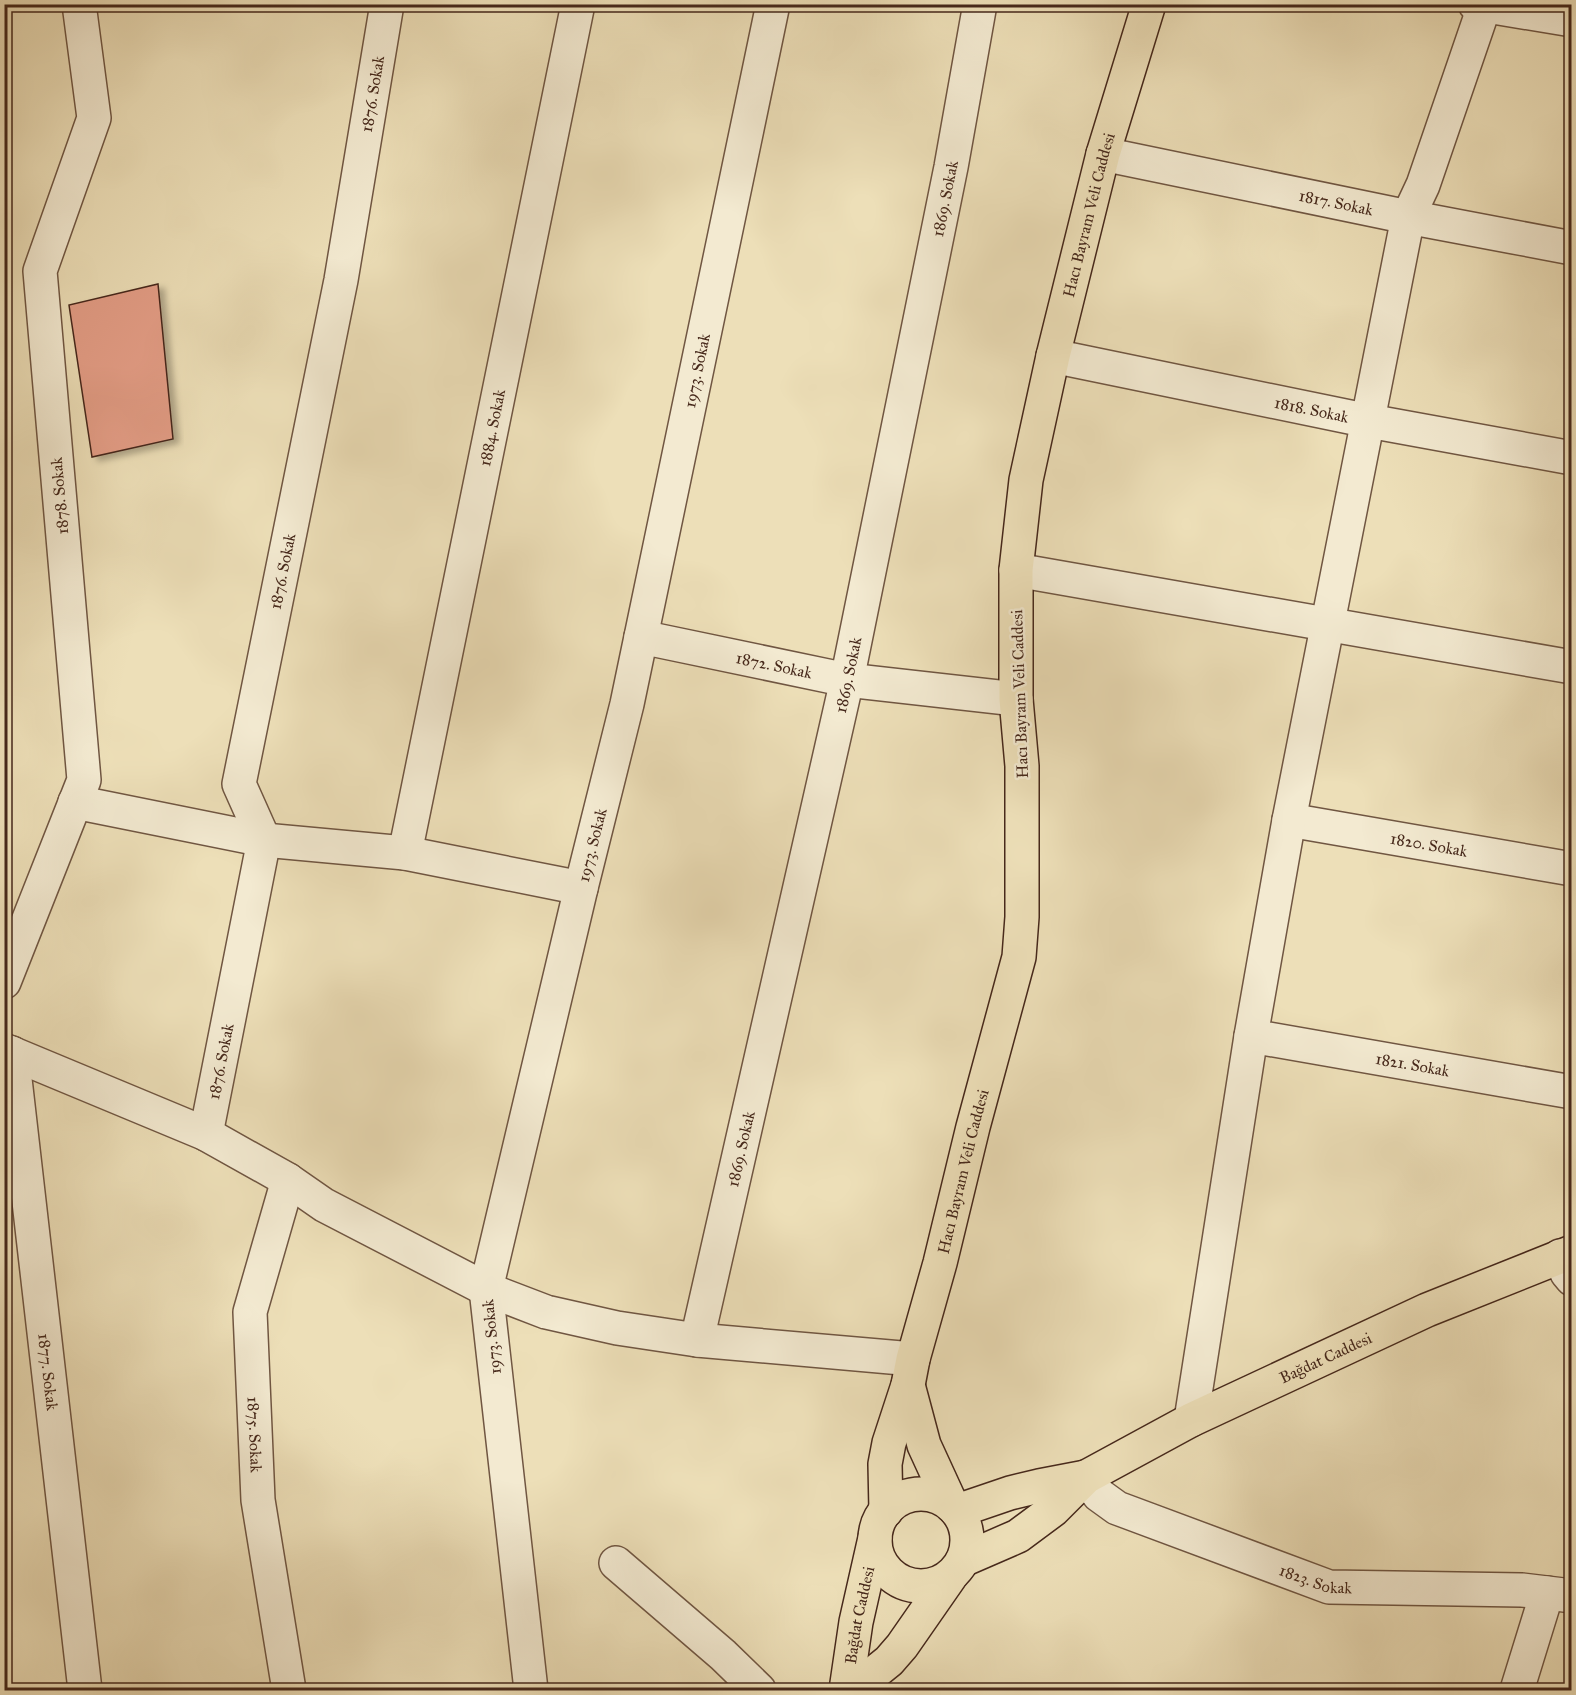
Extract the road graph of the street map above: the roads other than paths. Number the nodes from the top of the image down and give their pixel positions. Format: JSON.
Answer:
{"nodes":[{"id":1,"x":79,"y":4,"type":"edge"},
{"id":2,"x":387,"y":4,"type":"edge"},
{"id":3,"x":578,"y":4,"type":"edge"},
{"id":4,"x":773,"y":4,"type":"edge"},
{"id":5,"x":980,"y":4,"type":"edge"},
{"id":6,"x":1149,"y":4,"type":"edge"},
{"id":7,"x":1482,"y":5,"type":"edge"},
{"id":8,"x":1572,"y":20,"type":"edge"},
{"id":9,"x":1103,"y":154,"type":"junction"},
{"id":10,"x":1408,"y":217,"type":"junction"},
{"id":11,"x":1572,"y":248,"type":"edge"},
{"id":12,"x":1053,"y":356,"type":"junction"},
{"id":13,"x":1369,"y":421,"type":"junction"},
{"id":14,"x":1572,"y":458,"type":"edge"},
{"id":15,"x":1016,"y":570,"type":"junction"},
{"id":16,"x":1327,"y":625,"type":"junction"},
{"id":17,"x":642,"y":637,"type":"junction"},
{"id":18,"x":1572,"y":667,"type":"edge"},
{"id":19,"x":847,"y":680,"type":"junction"},
{"id":20,"x":1016,"y":699,"type":"junction"},
{"id":21,"x":75,"y":802,"type":"junction"},
{"id":22,"x":1288,"y":820,"type":"junction"},
{"id":23,"x":264,"y":840,"type":"junction"},
{"id":24,"x":405,"y":853,"type":"junction"},
{"id":25,"x":1572,"y":869,"type":"edge"},
{"id":26,"x":581,"y":888,"type":"junction"},
{"id":27,"x":4,"y":982,"type":"edge"},
{"id":28,"x":1251,"y":1036,"type":"junction"},
{"id":29,"x":8,"y":1052,"type":"edge"},
{"id":30,"x":1572,"y":1092,"type":"edge"},
{"id":31,"x":206,"y":1134,"type":"junction"},
{"id":32,"x":288,"y":1180,"type":"junction"},
{"id":33,"x":1568,"y":1262,"type":"edge"},
{"id":34,"x":486,"y":1289,"type":"junction"},
{"id":35,"x":697,"y":1340,"type":"junction"},
{"id":36,"x":910,"y":1372,"type":"junction"},
{"id":37,"x":1191,"y":1420,"type":"junction"},
{"id":38,"x":1086,"y":1477,"type":"junction"},
{"id":39,"x":955,"y":1509,"type":"junction"},
{"id":40,"x":880,"y":1525,"type":"junction"},
{"id":41,"x":616,"y":1563,"type":"dead end"},
{"id":42,"x":956,"y":1569,"type":"junction"},
{"id":43,"x":1559,"y":1595,"type":"edge"},
{"id":44,"x":85,"y":1690,"type":"edge"},
{"id":45,"x":289,"y":1690,"type":"edge"},
{"id":46,"x":531,"y":1690,"type":"edge"},
{"id":47,"x":759,"y":1690,"type":"edge"},
{"id":48,"x":846,"y":1690,"type":"edge"},
{"id":49,"x":853,"y":1690,"type":"edge"},
{"id":50,"x":1517,"y":1690,"type":"edge"}],
"edges":[{"from":1,"to":21,"type":"street","name":"1878. Sokak"},
{"from":2,"to":23,"type":"street","name":"1876. Sokak"},
{"from":3,"to":24,"type":"street","name":"1884. Sokak"},
{"from":4,"to":17,"type":"street","name":"1973. Sokak"},
{"from":5,"to":19,"type":"street","name":"1869. Sokak"},
{"from":6,"to":9,"type":"main road","name":"Hacı Bayram Veli Caddesi"},
{"from":7,"to":8,"type":"street"},
{"from":7,"to":10,"type":"street"},
{"from":9,"to":10,"type":"street","name":"1817. Sokak"},
{"from":9,"to":12,"type":"main road","name":"Hacı Bayram Veli Caddesi"},
{"from":10,"to":11,"type":"street","name":"1817. Sokak"},
{"from":10,"to":13,"type":"street"},
{"from":12,"to":13,"type":"street","name":"1818. Sokak"},
{"from":12,"to":15,"type":"main road","name":"Hacı Bayram Veli Caddesi"},
{"from":13,"to":14,"type":"street","name":"1818. Sokak"},
{"from":13,"to":16,"type":"street"},
{"from":15,"to":16,"type":"street"},
{"from":15,"to":20,"type":"main road","name":"Hacı Bayram Veli Caddesi"},
{"from":16,"to":18,"type":"street"},
{"from":16,"to":22,"type":"street"},
{"from":17,"to":19,"type":"street","name":"1872. Sokak"},
{"from":17,"to":26,"type":"street","name":"1973. Sokak"},
{"from":19,"to":20,"type":"street","name":"1872. Sokak"},
{"from":19,"to":35,"type":"street","name":"1869. Sokak"},
{"from":20,"to":36,"type":"main road","name":"Hacı Bayram Veli Caddesi"},
{"from":21,"to":23,"type":"street"},
{"from":21,"to":27,"type":"street","name":"1878. Sokak"},
{"from":22,"to":25,"type":"street","name":"1820. Sokak"},
{"from":22,"to":28,"type":"street"},
{"from":23,"to":24,"type":"street"},
{"from":23,"to":31,"type":"street","name":"1876. Sokak"},
{"from":24,"to":26,"type":"street"},
{"from":26,"to":34,"type":"street","name":"1973. Sokak"},
{"from":28,"to":30,"type":"street","name":"1821. Sokak"},
{"from":28,"to":37,"type":"street"},
{"from":29,"to":31,"type":"street"},
{"from":29,"to":44,"type":"street","name":"1877. Sokak"},
{"from":31,"to":32,"type":"street"},
{"from":32,"to":34,"type":"street"},
{"from":32,"to":45,"type":"street","name":"1875. Sokak"},
{"from":33,"to":37,"type":"main road","name":"Bağdat Caddesi"},
{"from":34,"to":35,"type":"street"},
{"from":34,"to":46,"type":"street","name":"1973. Sokak"},
{"from":35,"to":36,"type":"street"},
{"from":36,"to":39,"type":"main road"},
{"from":36,"to":40,"type":"main road","name":"Hacı Bayram Veli Caddesi"},
{"from":37,"to":38,"type":"main road","name":"Bağdat Caddesi"},
{"from":38,"to":39,"type":"main road","name":"Bağdat Caddesi"},
{"from":38,"to":42,"type":"main road","name":"Bağdat Caddesi"},
{"from":38,"to":43,"type":"street","name":"1823. Sokak"},
{"from":39,"to":40,"type":"main road"},
{"from":39,"to":42,"type":"main road"},
{"from":40,"to":42,"type":"main road"},
{"from":40,"to":48,"type":"main road","name":"Bağdat Caddesi"},
{"from":41,"to":47,"type":"street"},
{"from":42,"to":49,"type":"main road","name":"Bağdat Caddesi"},
{"from":43,"to":50,"type":"street"}]}
